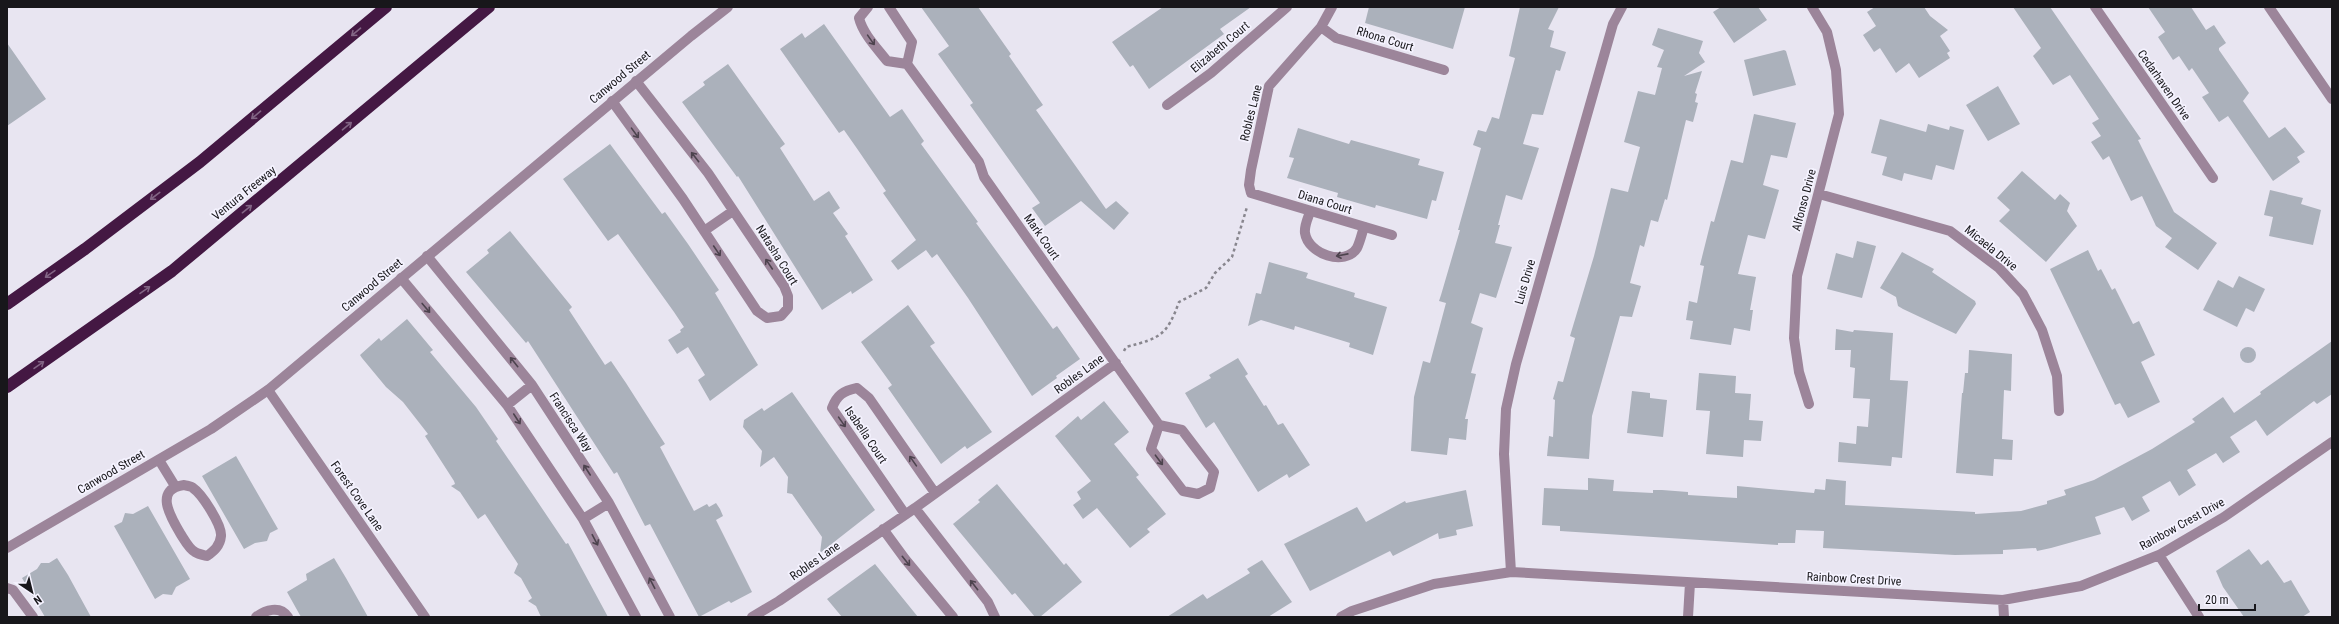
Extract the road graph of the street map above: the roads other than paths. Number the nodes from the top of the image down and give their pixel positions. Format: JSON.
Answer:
{"nodes":[{"id":1,"x":386,"y":7,"type":"edge"},
{"id":2,"x":489,"y":7,"type":"edge"},
{"id":3,"x":728,"y":7,"type":"edge"},
{"id":4,"x":868,"y":7,"type":"edge"},
{"id":5,"x":889,"y":7,"type":"edge"},
{"id":6,"x":1287,"y":7,"type":"edge"},
{"id":7,"x":1332,"y":7,"type":"edge"},
{"id":8,"x":1622,"y":7,"type":"edge"},
{"id":9,"x":1812,"y":7,"type":"edge"},
{"id":10,"x":2095,"y":7,"type":"edge"},
{"id":11,"x":2269,"y":7,"type":"edge"},
{"id":12,"x":1321,"y":27,"type":"junction"},
{"id":13,"x":907,"y":64,"type":"junction"},
{"id":14,"x":1444,"y":70,"type":"dead end"},
{"id":15,"x":636,"y":81,"type":"junction"},
{"id":16,"x":2332,"y":99,"type":"edge"},
{"id":17,"x":612,"y":102,"type":"junction"},
{"id":18,"x":1167,"y":104,"type":"dead end"},
{"id":19,"x":2213,"y":178,"type":"dead end"},
{"id":20,"x":1251,"y":193,"type":"joint"},
{"id":21,"x":1819,"y":194,"type":"junction"},
{"id":22,"x":733,"y":211,"type":"junction"},
{"id":23,"x":1310,"y":212,"type":"junction"},
{"id":24,"x":1364,"y":227,"type":"junction"},
{"id":25,"x":704,"y":231,"type":"junction"},
{"id":26,"x":1392,"y":235,"type":"dead end"},
{"id":27,"x":427,"y":256,"type":"junction"},
{"id":28,"x":401,"y":278,"type":"junction"},
{"id":29,"x":7,"y":304,"type":"edge"},
{"id":30,"x":1116,"y":363,"type":"junction"},
{"id":31,"x":532,"y":385,"type":"junction"},
{"id":32,"x":7,"y":387,"type":"edge"},
{"id":33,"x":268,"y":390,"type":"junction"},
{"id":34,"x":1809,"y":404,"type":"dead end"},
{"id":35,"x":507,"y":405,"type":"junction"},
{"id":36,"x":2059,"y":411,"type":"dead end"},
{"id":37,"x":1159,"y":425,"type":"junction"},
{"id":38,"x":2332,"y":442,"type":"edge"},
{"id":39,"x":159,"y":460,"type":"junction"},
{"id":40,"x":175,"y":486,"type":"junction"},
{"id":41,"x":935,"y":493,"type":"junction"},
{"id":42,"x":609,"y":503,"type":"junction"},
{"id":43,"x":915,"y":508,"type":"junction"},
{"id":44,"x":905,"y":514,"type":"junction"},
{"id":45,"x":583,"y":519,"type":"junction"},
{"id":46,"x":883,"y":529,"type":"junction"},
{"id":47,"x":7,"y":548,"type":"edge"},
{"id":48,"x":2159,"y":555,"type":"junction"},
{"id":49,"x":1511,"y":572,"type":"junction"},
{"id":50,"x":1690,"y":583,"type":"junction"},
{"id":51,"x":7,"y":588,"type":"edge"},
{"id":52,"x":2003,"y":600,"type":"junction"},
{"id":53,"x":1353,"y":614,"type":"edge"},
{"id":54,"x":33,"y":617,"type":"edge"},
{"id":55,"x":256,"y":617,"type":"edge"},
{"id":56,"x":288,"y":617,"type":"edge"},
{"id":57,"x":425,"y":617,"type":"edge"},
{"id":58,"x":636,"y":617,"type":"edge"},
{"id":59,"x":670,"y":617,"type":"edge"},
{"id":60,"x":752,"y":617,"type":"edge"},
{"id":61,"x":954,"y":617,"type":"edge"},
{"id":62,"x":995,"y":617,"type":"edge"},
{"id":63,"x":1341,"y":617,"type":"edge"},
{"id":64,"x":1688,"y":617,"type":"edge"},
{"id":65,"x":2004,"y":617,"type":"edge"},
{"id":66,"x":2200,"y":617,"type":"edge"}],
"edges":[{"from":1,"to":29,"type":"highway","one_way":true},
{"from":32,"to":2,"type":"highway","name":"Ventura Freeway","one_way":true},
{"from":3,"to":15,"type":"street","name":"Canwood Street"},
{"from":4,"to":13,"type":"street","one_way":true},
{"from":5,"to":13,"type":"street"},
{"from":6,"to":18,"type":"street","name":"Elizabeth Court"},
{"from":7,"to":12,"type":"street","name":"Robles Lane"},
{"from":8,"to":49,"type":"street","name":"Luis Drive"},
{"from":9,"to":21,"type":"street","name":"Alfonso Drive"},
{"from":10,"to":19,"type":"street","name":"Cedarhaven Drive"},
{"from":11,"to":16,"type":"street"},
{"from":12,"to":14,"type":"street","name":"Rhona Court"},
{"from":12,"to":20,"type":"street","name":"Robles Lane"},
{"from":13,"to":30,"type":"street","name":"Mark Court"},
{"from":15,"to":17,"type":"street","name":"Canwood Street"},
{"from":22,"to":15,"type":"street","name":"Natasha Court","one_way":true},
{"from":17,"to":25,"type":"street","name":"Natasha Court","one_way":true},
{"from":17,"to":27,"type":"street","name":"Canwood Street"},
{"from":20,"to":23,"type":"street","name":"Diana Court"},
{"from":21,"to":34,"type":"street","name":"Alfonso Drive"},
{"from":21,"to":36,"type":"street","name":"Micaela Drive"},
{"from":22,"to":25,"type":"street"},
{"from":25,"to":22,"type":"street","name":"Natasha Court","one_way":true},
{"from":23,"to":24,"type":"street","name":"Diana Court"},
{"from":24,"to":23,"type":"street","one_way":true},
{"from":24,"to":26,"type":"street","name":"Diana Court"},
{"from":27,"to":28,"type":"street","name":"Canwood Street"},
{"from":31,"to":27,"type":"street","name":"Francisca Way","one_way":true},
{"from":28,"to":33,"type":"street","name":"Canwood Street"},
{"from":28,"to":35,"type":"street","one_way":true},
{"from":30,"to":37,"type":"street","name":"Mark Court"},
{"from":30,"to":41,"type":"street","name":"Robles Lane"},
{"from":31,"to":35,"type":"street"},
{"from":42,"to":31,"type":"street","name":"Francisca Way","one_way":true},
{"from":33,"to":39,"type":"street","name":"Canwood Street"},
{"from":33,"to":57,"type":"street","name":"Forest Cove Lane"},
{"from":35,"to":45,"type":"street","one_way":true},
{"from":37,"to":37,"type":"street","one_way":true},
{"from":38,"to":48,"type":"street","name":"Rainbow Crest Drive"},
{"from":39,"to":40,"type":"street"},
{"from":39,"to":47,"type":"street","name":"Canwood Street"},
{"from":40,"to":40,"type":"street"},
{"from":41,"to":43,"type":"street","name":"Robles Lane"},
{"from":41,"to":44,"type":"street","name":"Isabella Court","one_way":true},
{"from":42,"to":45,"type":"street"},
{"from":59,"to":42,"type":"street","name":"Francisca Way","one_way":true},
{"from":43,"to":44,"type":"street","name":"Robles Lane"},
{"from":62,"to":43,"type":"street","one_way":true},
{"from":44,"to":46,"type":"street","name":"Robles Lane"},
{"from":45,"to":58,"type":"street","one_way":true},
{"from":46,"to":60,"type":"street","name":"Robles Lane"},
{"from":46,"to":61,"type":"street","one_way":true},
{"from":48,"to":52,"type":"street","name":"Rainbow Crest Drive"},
{"from":48,"to":66,"type":"street"},
{"from":49,"to":50,"type":"street","name":"Rainbow Crest Drive"},
{"from":49,"to":53,"type":"street","name":"Rainbow Crest Drive"},
{"from":50,"to":52,"type":"street","name":"Rainbow Crest Drive"},
{"from":50,"to":64,"type":"street"},
{"from":51,"to":54,"type":"street"},
{"from":52,"to":65,"type":"street"},
{"from":53,"to":63,"type":"street","name":"Rainbow Crest Drive"},
{"from":55,"to":56,"type":"street"}]}
